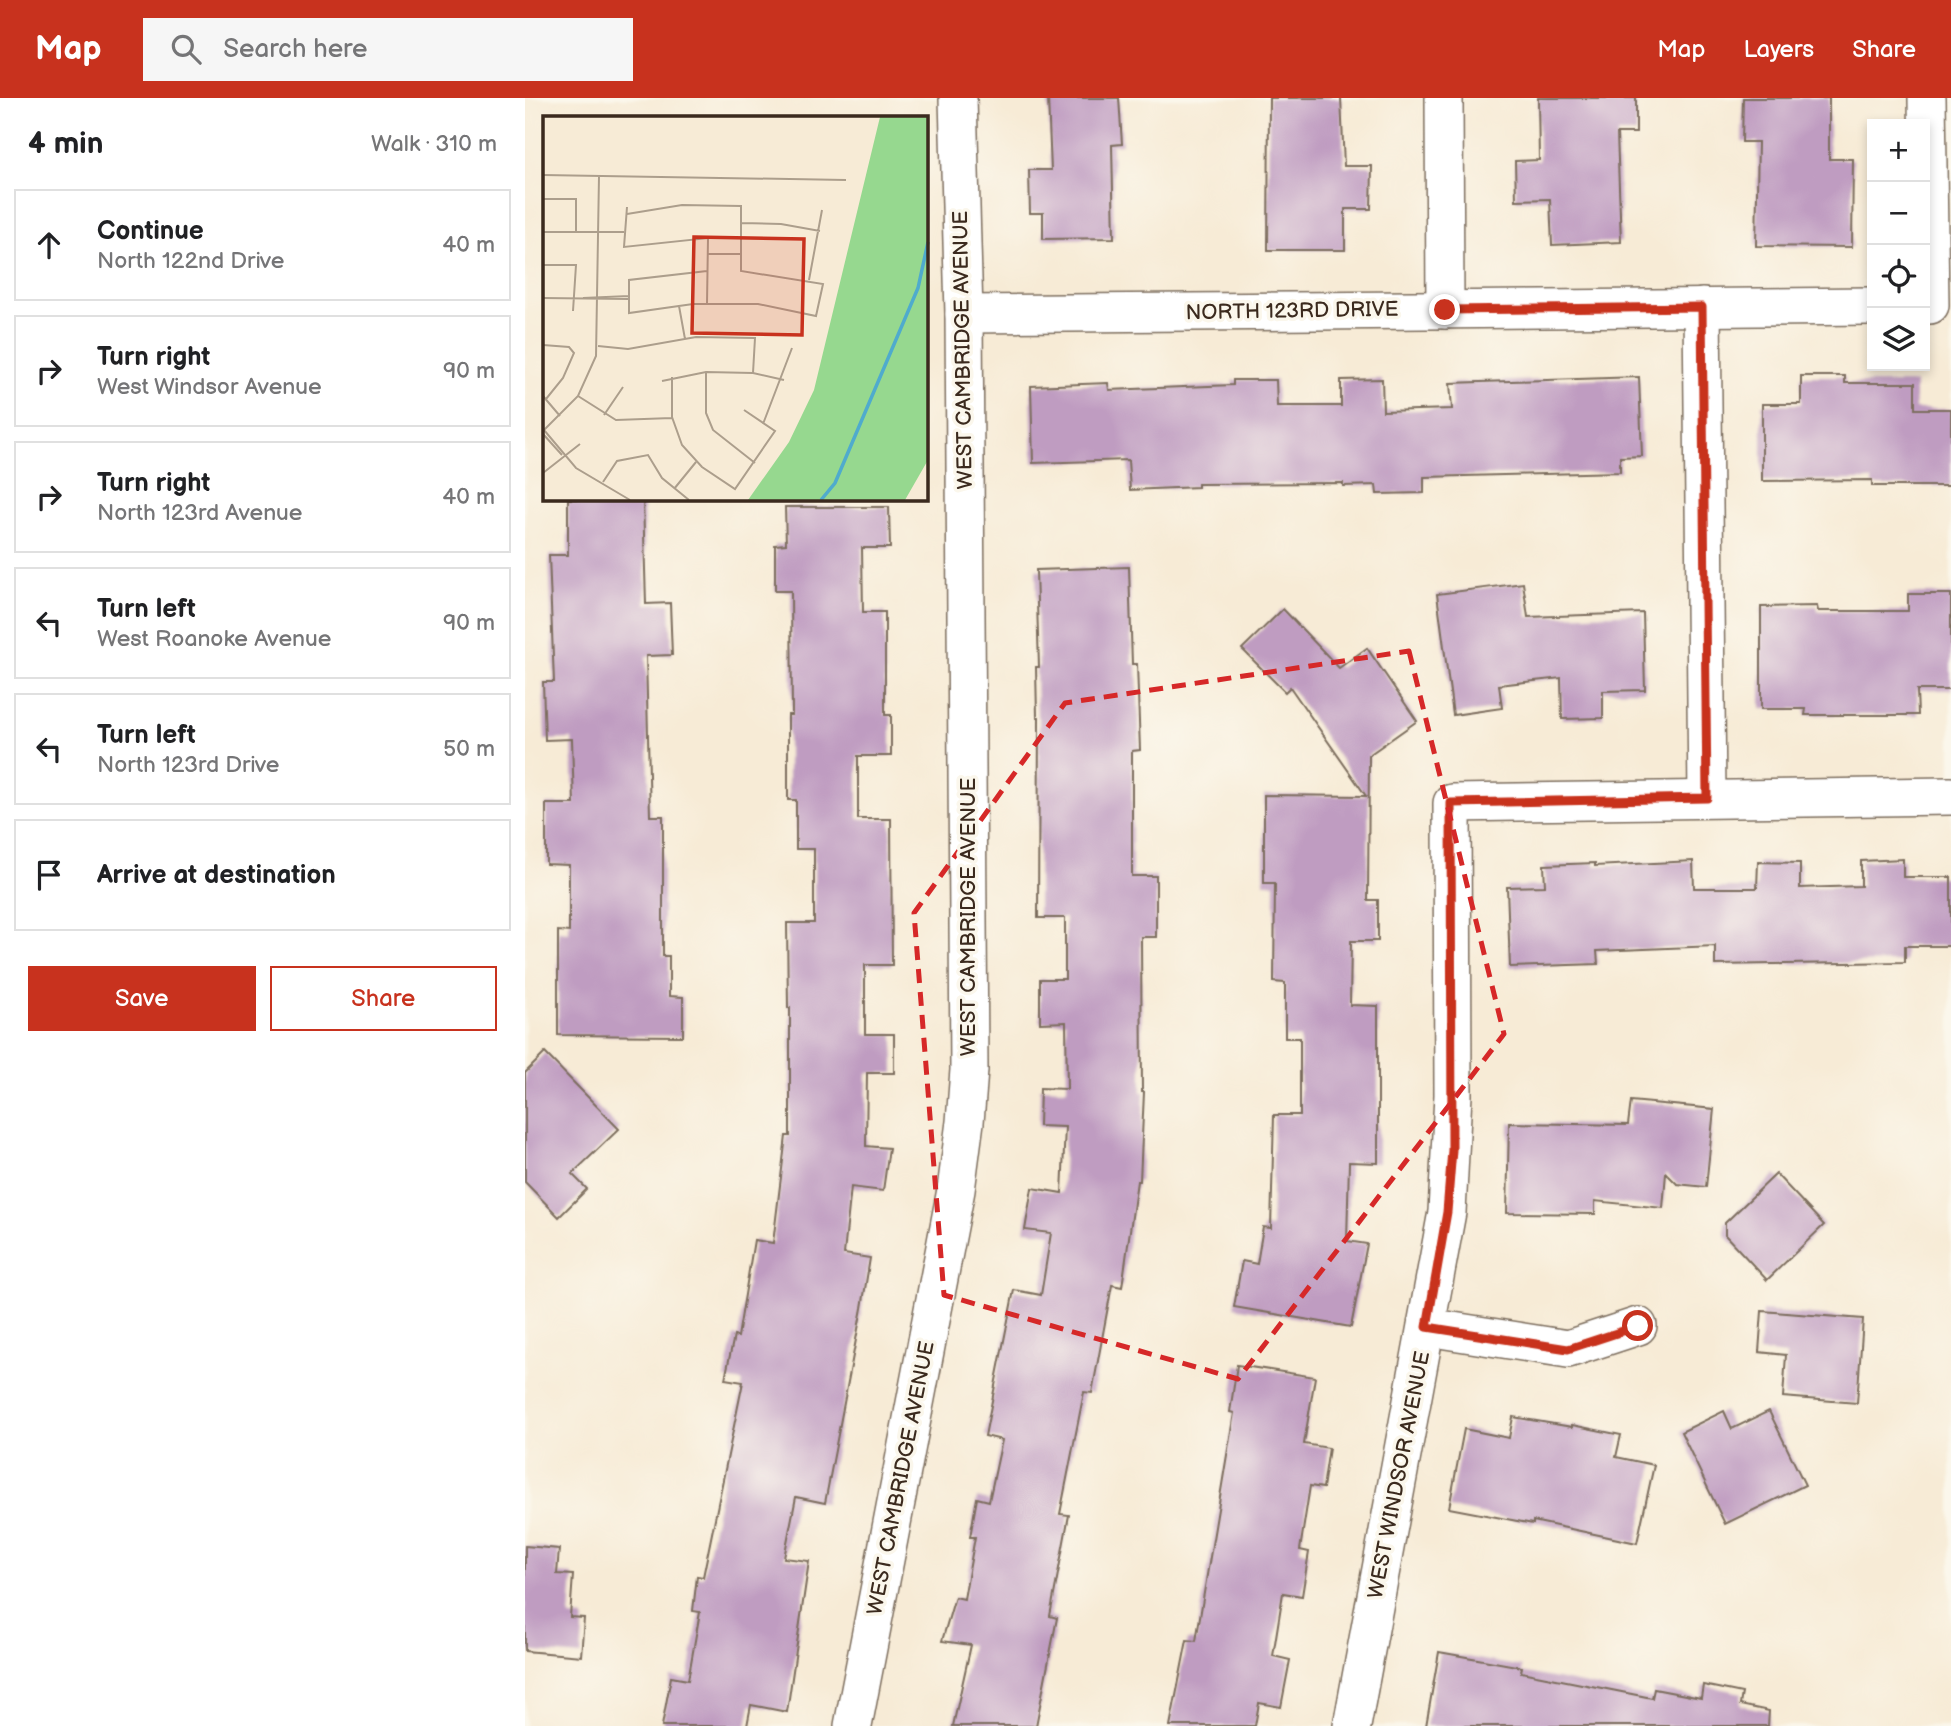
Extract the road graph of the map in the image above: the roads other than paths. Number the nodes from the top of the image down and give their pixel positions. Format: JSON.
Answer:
{"nodes":[{"id":1,"x":958,"y":98,"type":"edge"},
{"id":2,"x":1444,"y":98,"type":"edge"},
{"id":3,"x":1927,"y":98,"type":"edge"},
{"id":4,"x":1927,"y":245,"type":"edge"},
{"id":5,"x":1867,"y":306,"type":"edge"},
{"id":6,"x":1702,"y":307,"type":"junction"},
{"id":7,"x":1445,"y":310,"type":"junction"},
{"id":8,"x":964,"y":314,"type":"junction"},
{"id":9,"x":1951,"y":796,"type":"edge"},
{"id":10,"x":1707,"y":798,"type":"junction"},
{"id":11,"x":1638,"y":1326,"type":"dead end"},
{"id":12,"x":1427,"y":1327,"type":"junction"},
{"id":13,"x":853,"y":1726,"type":"edge"},
{"id":14,"x":1352,"y":1726,"type":"edge"}],
"edges":[{"from":1,"to":8,"type":"street","name":"WEST CAMBRIDGE AVENUE"},
{"from":2,"to":7,"type":"street"},
{"from":3,"to":4,"type":"street"},
{"from":5,"to":6,"type":"street","name":"NORTH 123RD DRIVE"},
{"from":6,"to":7,"type":"street","name":"NORTH 123RD DRIVE"},
{"from":6,"to":10,"type":"street"},
{"from":7,"to":8,"type":"street","name":"NORTH 123RD DRIVE"},
{"from":8,"to":13,"type":"street","name":"WEST CAMBRIDGE AVENUE"},
{"from":9,"to":10,"type":"street"},
{"from":10,"to":12,"type":"street","name":"WEST WINDSOR AVENUE"},
{"from":11,"to":12,"type":"street"},
{"from":12,"to":14,"type":"street","name":"WEST WINDSOR AVENUE"}]}
